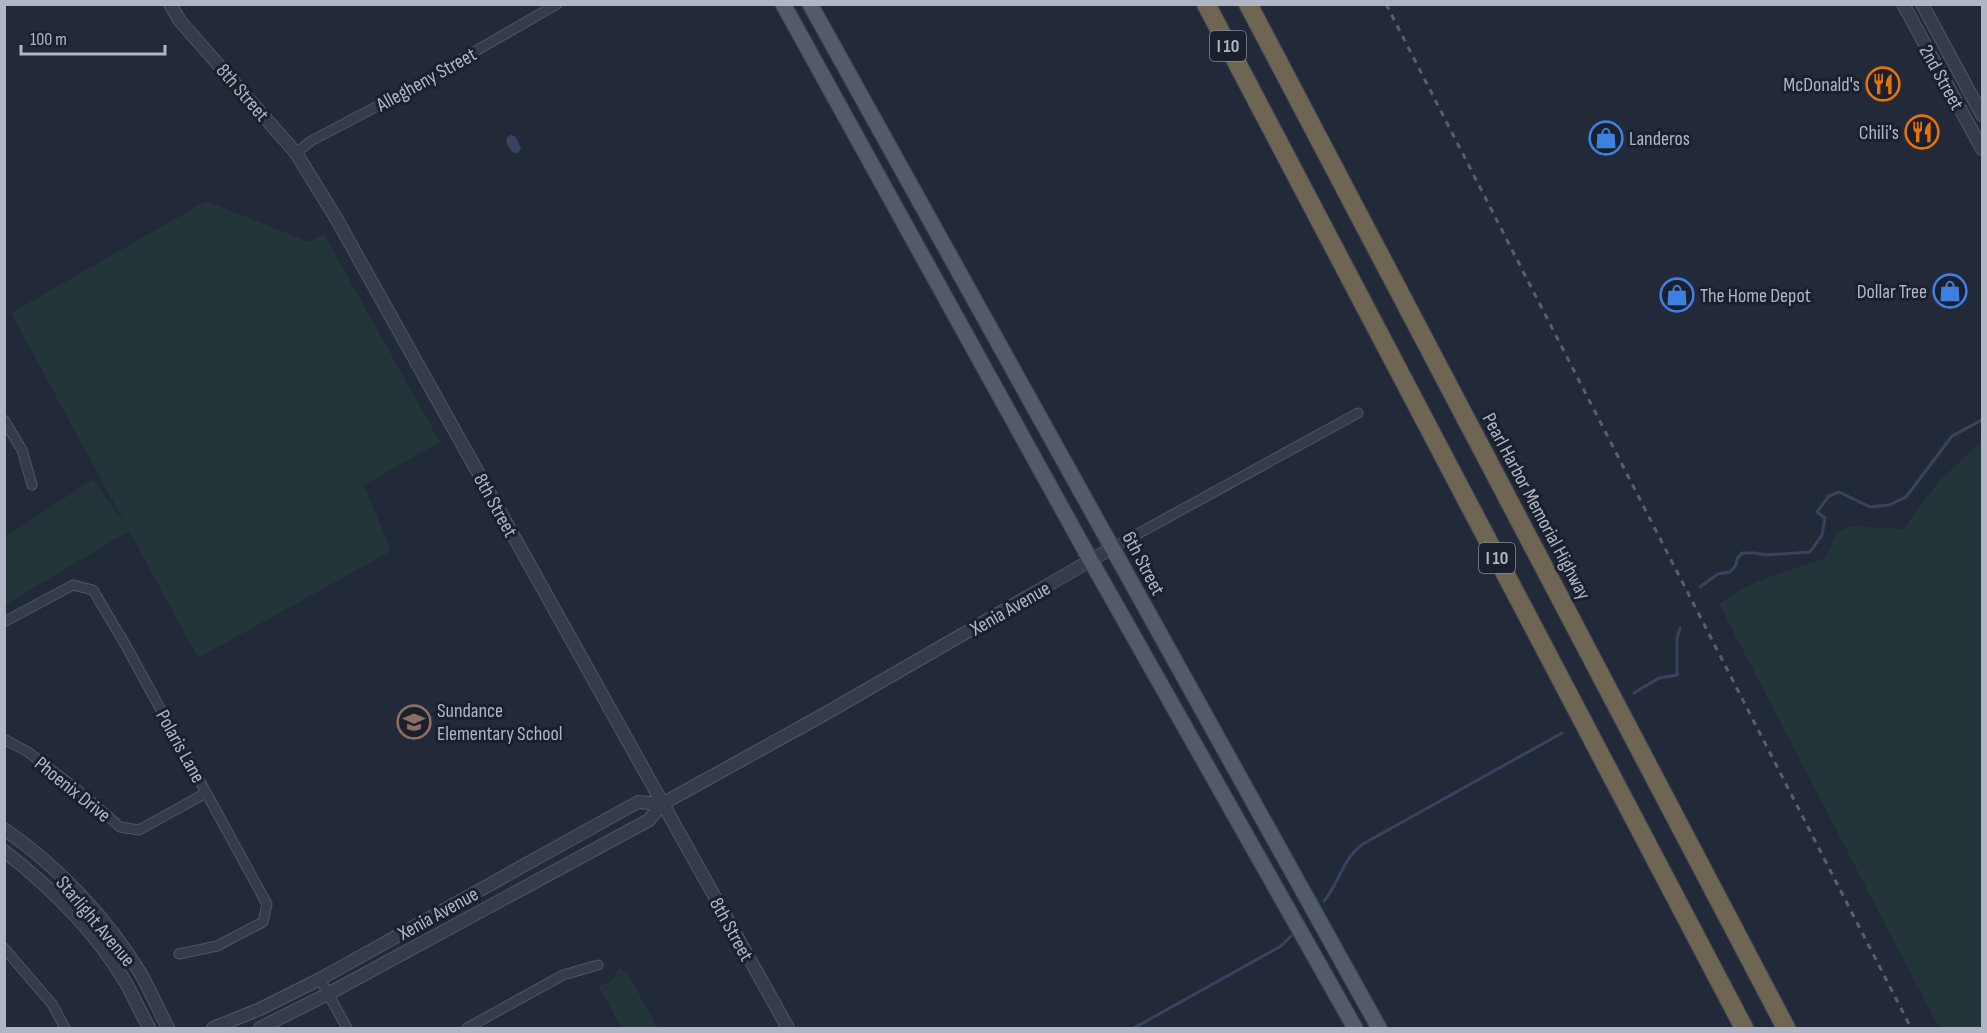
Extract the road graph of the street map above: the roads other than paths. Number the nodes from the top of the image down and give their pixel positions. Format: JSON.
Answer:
{"nodes":[{"id":1,"x":170,"y":4,"type":"edge"},
{"id":2,"x":557,"y":4,"type":"edge"},
{"id":3,"x":783,"y":4,"type":"edge"},
{"id":4,"x":810,"y":4,"type":"edge"},
{"id":5,"x":1200,"y":4,"type":"edge"},
{"id":6,"x":1206,"y":4,"type":"edge"},
{"id":7,"x":1248,"y":4,"type":"edge"},
{"id":8,"x":1256,"y":4,"type":"edge"},
{"id":9,"x":1903,"y":4,"type":"edge"},
{"id":10,"x":1922,"y":4,"type":"edge"},
{"id":11,"x":1279,"y":64,"type":"junction"},
{"id":12,"x":1249,"y":88,"type":"junction"},
{"id":13,"x":1983,"y":115,"type":"edge"},
{"id":14,"x":1983,"y":149,"type":"edge"},
{"id":15,"x":296,"y":153,"type":"junction"},
{"id":16,"x":1358,"y":413,"type":"dead end"},
{"id":17,"x":4,"y":420,"type":"edge"},
{"id":18,"x":32,"y":485,"type":"dead end"},
{"id":19,"x":1112,"y":548,"type":"junction"},
{"id":20,"x":1091,"y":561,"type":"junction"},
{"id":21,"x":4,"y":622,"type":"edge"},
{"id":22,"x":4,"y":739,"type":"edge"},
{"id":23,"x":206,"y":793,"type":"junction"},
{"id":24,"x":662,"y":804,"type":"junction"},
{"id":25,"x":4,"y":829,"type":"edge"},
{"id":26,"x":17,"y":838,"type":"junction"},
{"id":27,"x":6,"y":854,"type":"edge"},
{"id":28,"x":4,"y":948,"type":"edge"},
{"id":29,"x":179,"y":954,"type":"dead end"},
{"id":30,"x":598,"y":965,"type":"dead end"},
{"id":31,"x":320,"y":979,"type":"junction"},
{"id":32,"x":1357,"y":988,"type":"junction"},
{"id":33,"x":328,"y":994,"type":"junction"},
{"id":34,"x":1338,"y":999,"type":"junction"},
{"id":35,"x":65,"y":1029,"type":"edge"},
{"id":36,"x":148,"y":1029,"type":"edge"},
{"id":37,"x":168,"y":1029,"type":"edge"},
{"id":38,"x":213,"y":1029,"type":"edge"},
{"id":39,"x":260,"y":1029,"type":"edge"},
{"id":40,"x":347,"y":1029,"type":"edge"},
{"id":41,"x":467,"y":1029,"type":"edge"},
{"id":42,"x":788,"y":1029,"type":"edge"},
{"id":43,"x":1355,"y":1029,"type":"edge"},
{"id":44,"x":1379,"y":1029,"type":"edge"},
{"id":45,"x":1744,"y":1029,"type":"edge"},
{"id":46,"x":1788,"y":1029,"type":"edge"}],
"edges":[{"from":1,"to":15,"type":"street","name":"8th Street"},
{"from":2,"to":15,"type":"street","name":"Allegheny Street"},
{"from":3,"to":20,"type":"main road"},
{"from":4,"to":19,"type":"main road","name":"6th Street"},
{"from":5,"to":12,"type":"highway"},
{"from":6,"to":12,"type":"highway","number":"I 10"},
{"from":7,"to":11,"type":"highway","name":"Pearl Harbor Memorial Highway","number":"I 10"},
{"from":8,"to":11,"type":"highway"},
{"from":9,"to":14,"type":"street","name":"2nd Street"},
{"from":10,"to":13,"type":"street","name":"2nd Street"},
{"from":11,"to":46,"type":"highway","name":"Pearl Harbor Memorial Highway","number":"I 10"},
{"from":12,"to":45,"type":"highway","number":"I 10"},
{"from":15,"to":24,"type":"street","name":"8th Street"},
{"from":16,"to":19,"type":"street","name":"Xenia Avenue"},
{"from":17,"to":18,"type":"street"},
{"from":19,"to":20,"type":"street","name":"Xenia Avenue"},
{"from":19,"to":32,"type":"main road","name":"6th Street"},
{"from":20,"to":24,"type":"street","name":"Xenia Avenue"},
{"from":20,"to":34,"type":"main road"},
{"from":21,"to":23,"type":"street","name":"Polaris Lane"},
{"from":22,"to":23,"type":"street","name":"Phoenix Drive"},
{"from":23,"to":29,"type":"street","name":"Polaris Lane"},
{"from":24,"to":31,"type":"street","name":"Xenia Avenue"},
{"from":24,"to":33,"type":"street","name":"Xenia Avenue"},
{"from":24,"to":42,"type":"street","name":"8th Street"},
{"from":25,"to":26,"type":"street","name":"Starlight Avenue"},
{"from":26,"to":27,"type":"street"},
{"from":26,"to":37,"type":"street","name":"Starlight Avenue"},
{"from":27,"to":36,"type":"street","name":"Starlight Avenue"},
{"from":28,"to":35,"type":"street"},
{"from":30,"to":41,"type":"street"},
{"from":31,"to":33,"type":"street"},
{"from":31,"to":38,"type":"street","name":"Xenia Avenue"},
{"from":32,"to":34,"type":"main road"},
{"from":32,"to":44,"type":"main road","name":"6th Street"},
{"from":33,"to":39,"type":"street","name":"Xenia Avenue"},
{"from":33,"to":40,"type":"street"},
{"from":34,"to":43,"type":"main road"}]}
